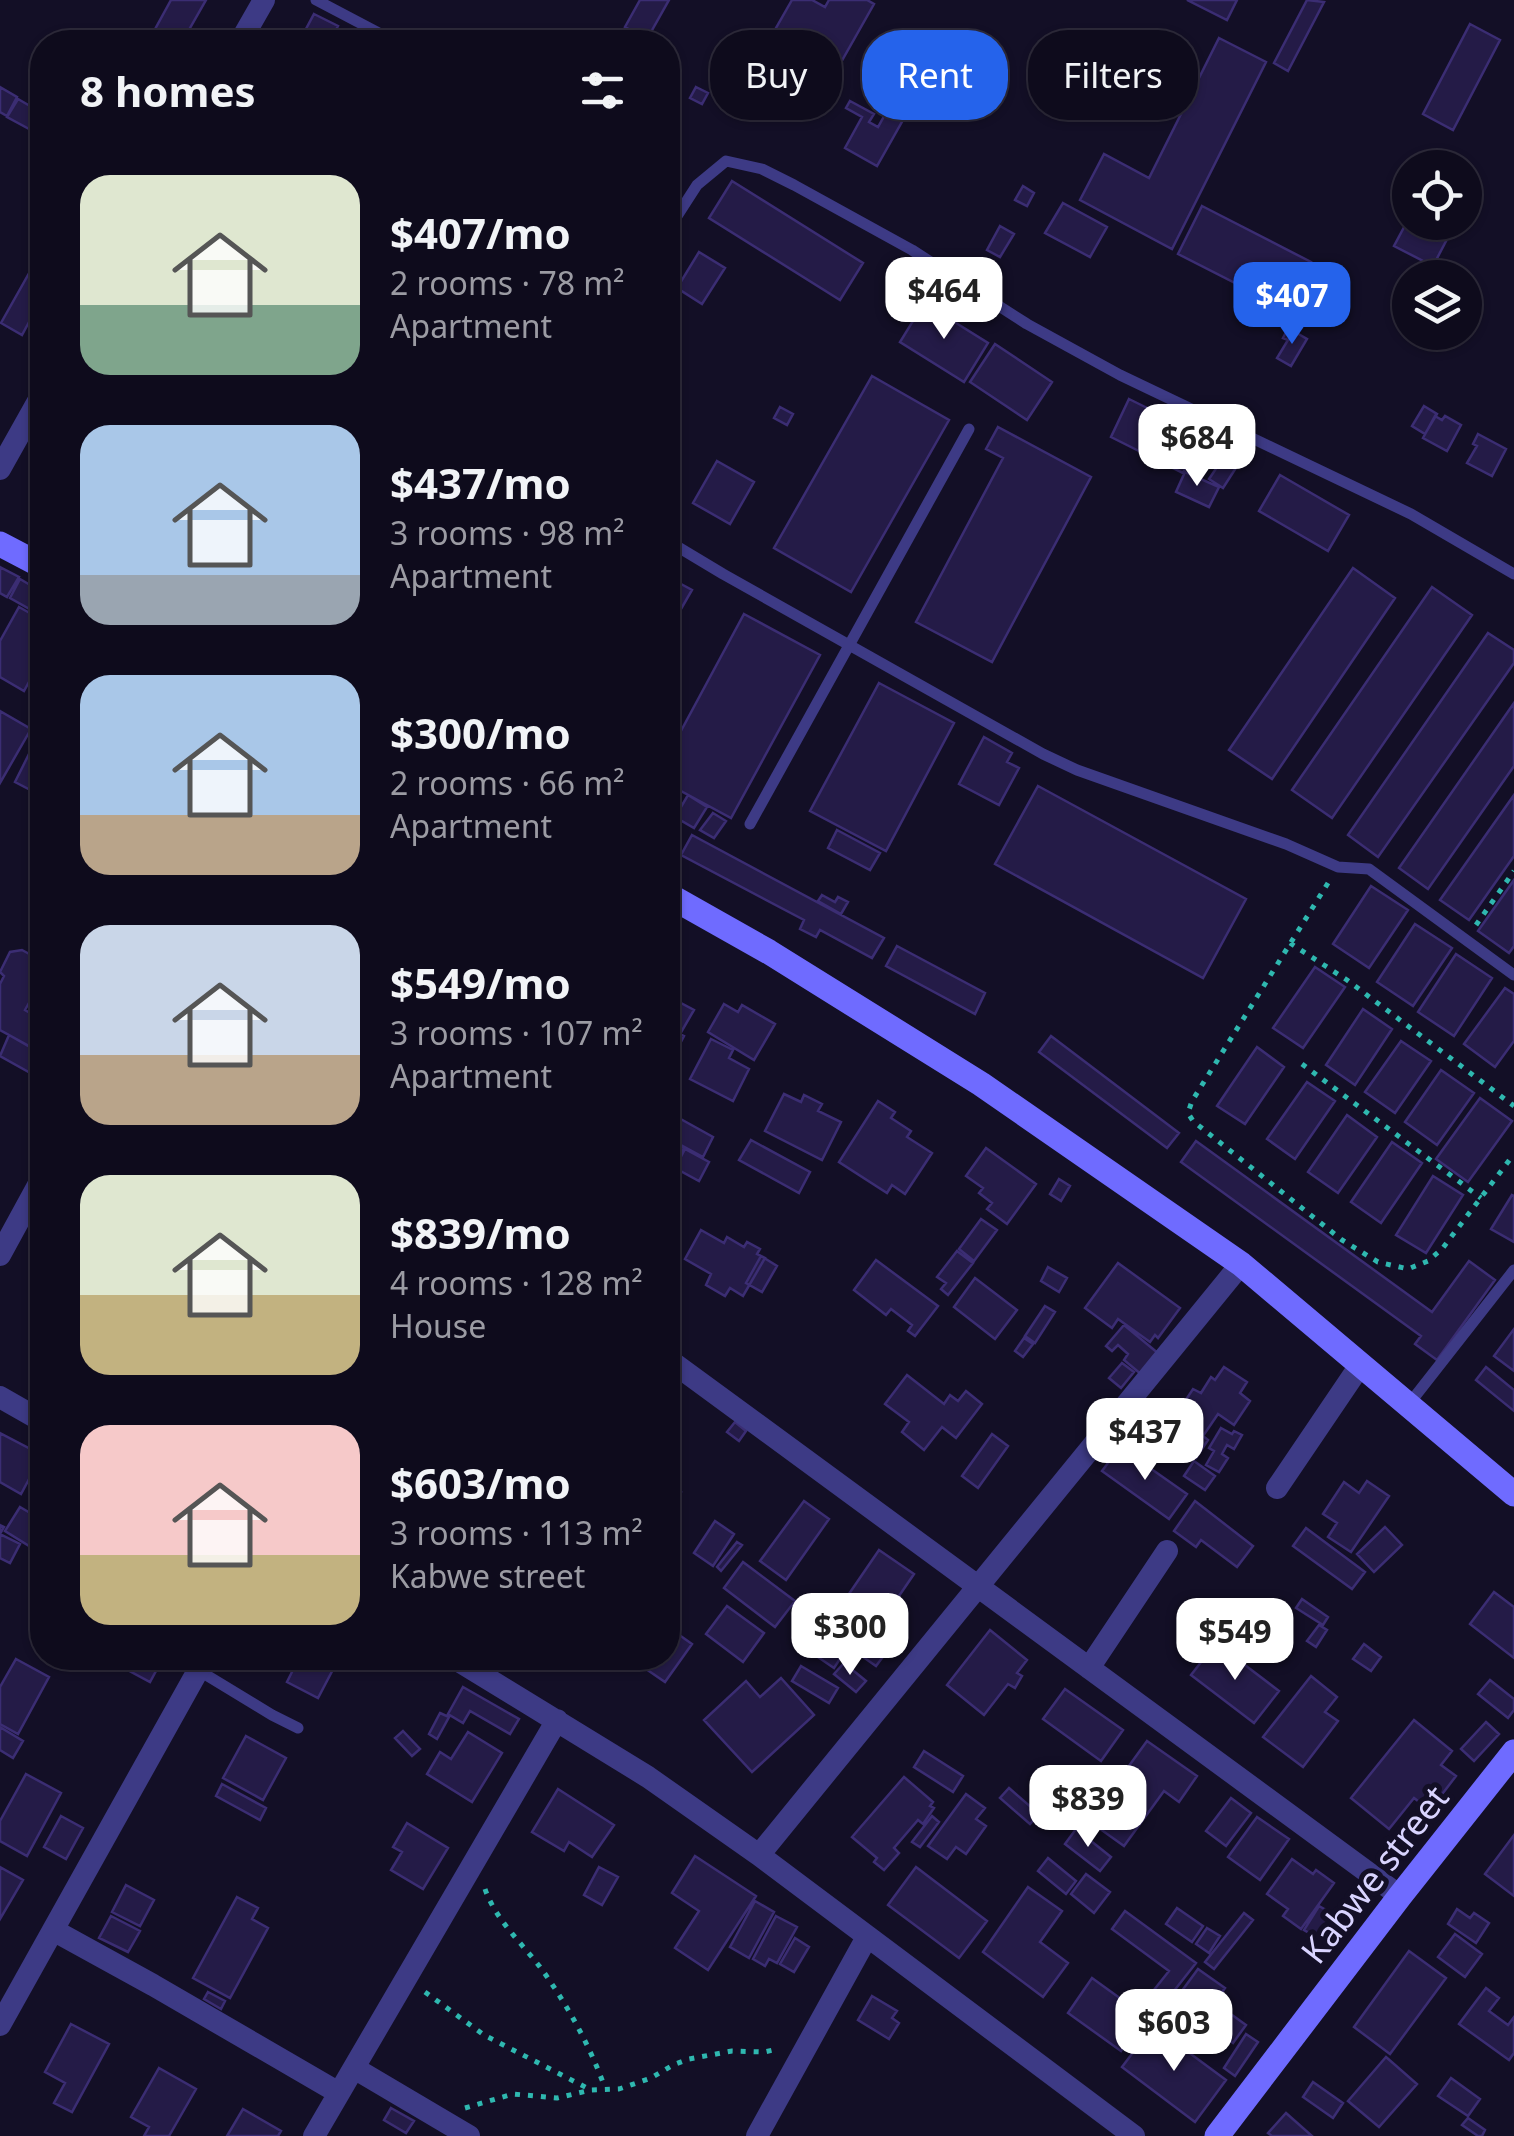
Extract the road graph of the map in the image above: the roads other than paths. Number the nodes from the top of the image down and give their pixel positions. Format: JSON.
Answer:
{"nodes":[{"id":1,"x":264,"y":0,"type":"edge"},
{"id":2,"x":316,"y":0,"type":"edge"},
{"id":3,"x":247,"y":30,"type":"edge"},
{"id":4,"x":373,"y":30,"type":"edge"},
{"id":5,"x":680,"y":211,"type":"edge"},
{"id":6,"x":30,"y":416,"type":"edge"},
{"id":7,"x":969,"y":429,"type":"dead end"},
{"id":8,"x":0,"y":470,"type":"edge"},
{"id":9,"x":0,"y":544,"type":"edge"},
{"id":10,"x":680,"y":548,"type":"edge"},
{"id":11,"x":30,"y":560,"type":"edge"},
{"id":12,"x":1514,"y":574,"type":"edge"},
{"id":13,"x":850,"y":644,"type":"junction"},
{"id":14,"x":750,"y":824,"type":"dead end"},
{"id":15,"x":680,"y":902,"type":"edge"},
{"id":16,"x":1514,"y":975,"type":"edge"},
{"id":17,"x":30,"y":1200,"type":"edge"},
{"id":18,"x":0,"y":1256,"type":"edge"},
{"id":19,"x":1241,"y":1264,"type":"junction"},
{"id":20,"x":1514,"y":1270,"type":"edge"},
{"id":21,"x":1361,"y":1364,"type":"junction"},
{"id":22,"x":680,"y":1368,"type":"edge"},
{"id":23,"x":0,"y":1397,"type":"edge"},
{"id":24,"x":1409,"y":1404,"type":"junction"},
{"id":25,"x":30,"y":1414,"type":"edge"},
{"id":26,"x":1277,"y":1488,"type":"dead end"},
{"id":27,"x":1514,"y":1494,"type":"edge"},
{"id":28,"x":1167,"y":1551,"type":"dead end"},
{"id":29,"x":978,"y":1586,"type":"junction"},
{"id":30,"x":1089,"y":1668,"type":"junction"},
{"id":31,"x":199,"y":1670,"type":"edge"},
{"id":32,"x":211,"y":1670,"type":"edge"},
{"id":33,"x":474,"y":1670,"type":"edge"},
{"id":34,"x":558,"y":1720,"type":"junction"},
{"id":35,"x":298,"y":1728,"type":"dead end"},
{"id":36,"x":1514,"y":1752,"type":"edge"},
{"id":37,"x":759,"y":1855,"type":"junction"},
{"id":38,"x":1400,"y":1896,"type":"junction"},
{"id":39,"x":53,"y":1930,"type":"junction"},
{"id":40,"x":866,"y":1936,"type":"junction"},
{"id":41,"x":0,"y":2025,"type":"edge"},
{"id":42,"x":354,"y":2068,"type":"junction"},
{"id":43,"x":339,"y":2093,"type":"junction"},
{"id":44,"x":314,"y":2136,"type":"edge"},
{"id":45,"x":469,"y":2136,"type":"edge"},
{"id":46,"x":757,"y":2136,"type":"edge"},
{"id":47,"x":1134,"y":2136,"type":"edge"},
{"id":48,"x":1217,"y":2136,"type":"edge"}],
"edges":[{"from":1,"to":3,"type":"street"},
{"from":2,"to":4,"type":"lane"},
{"from":5,"to":12,"type":"lane"},
{"from":6,"to":8,"type":"street"},
{"from":7,"to":13,"type":"lane"},
{"from":9,"to":11,"type":"street"},
{"from":10,"to":13,"type":"lane"},
{"from":13,"to":14,"type":"lane"},
{"from":13,"to":16,"type":"lane"},
{"from":15,"to":19,"type":"street"},
{"from":17,"to":18,"type":"street"},
{"from":19,"to":21,"type":"street"},
{"from":19,"to":29,"type":"street"},
{"from":20,"to":24,"type":"lane"},
{"from":21,"to":24,"type":"street"},
{"from":21,"to":26,"type":"street"},
{"from":22,"to":29,"type":"street"},
{"from":23,"to":25,"type":"street"},
{"from":24,"to":27,"type":"street"},
{"from":28,"to":30,"type":"street"},
{"from":29,"to":30,"type":"street"},
{"from":29,"to":37,"type":"street"},
{"from":30,"to":38,"type":"street"},
{"from":31,"to":39,"type":"street"},
{"from":32,"to":35,"type":"lane"},
{"from":33,"to":34,"type":"street"},
{"from":34,"to":37,"type":"street"},
{"from":34,"to":42,"type":"street"},
{"from":36,"to":38,"type":"street","name":"Kabwe street"},
{"from":37,"to":40,"type":"street"},
{"from":38,"to":48,"type":"street","name":"Kabwe street"},
{"from":39,"to":41,"type":"street"},
{"from":39,"to":43,"type":"street"},
{"from":40,"to":46,"type":"street"},
{"from":40,"to":47,"type":"street"},
{"from":42,"to":43,"type":"street"},
{"from":42,"to":45,"type":"street"},
{"from":43,"to":44,"type":"street"}]}
